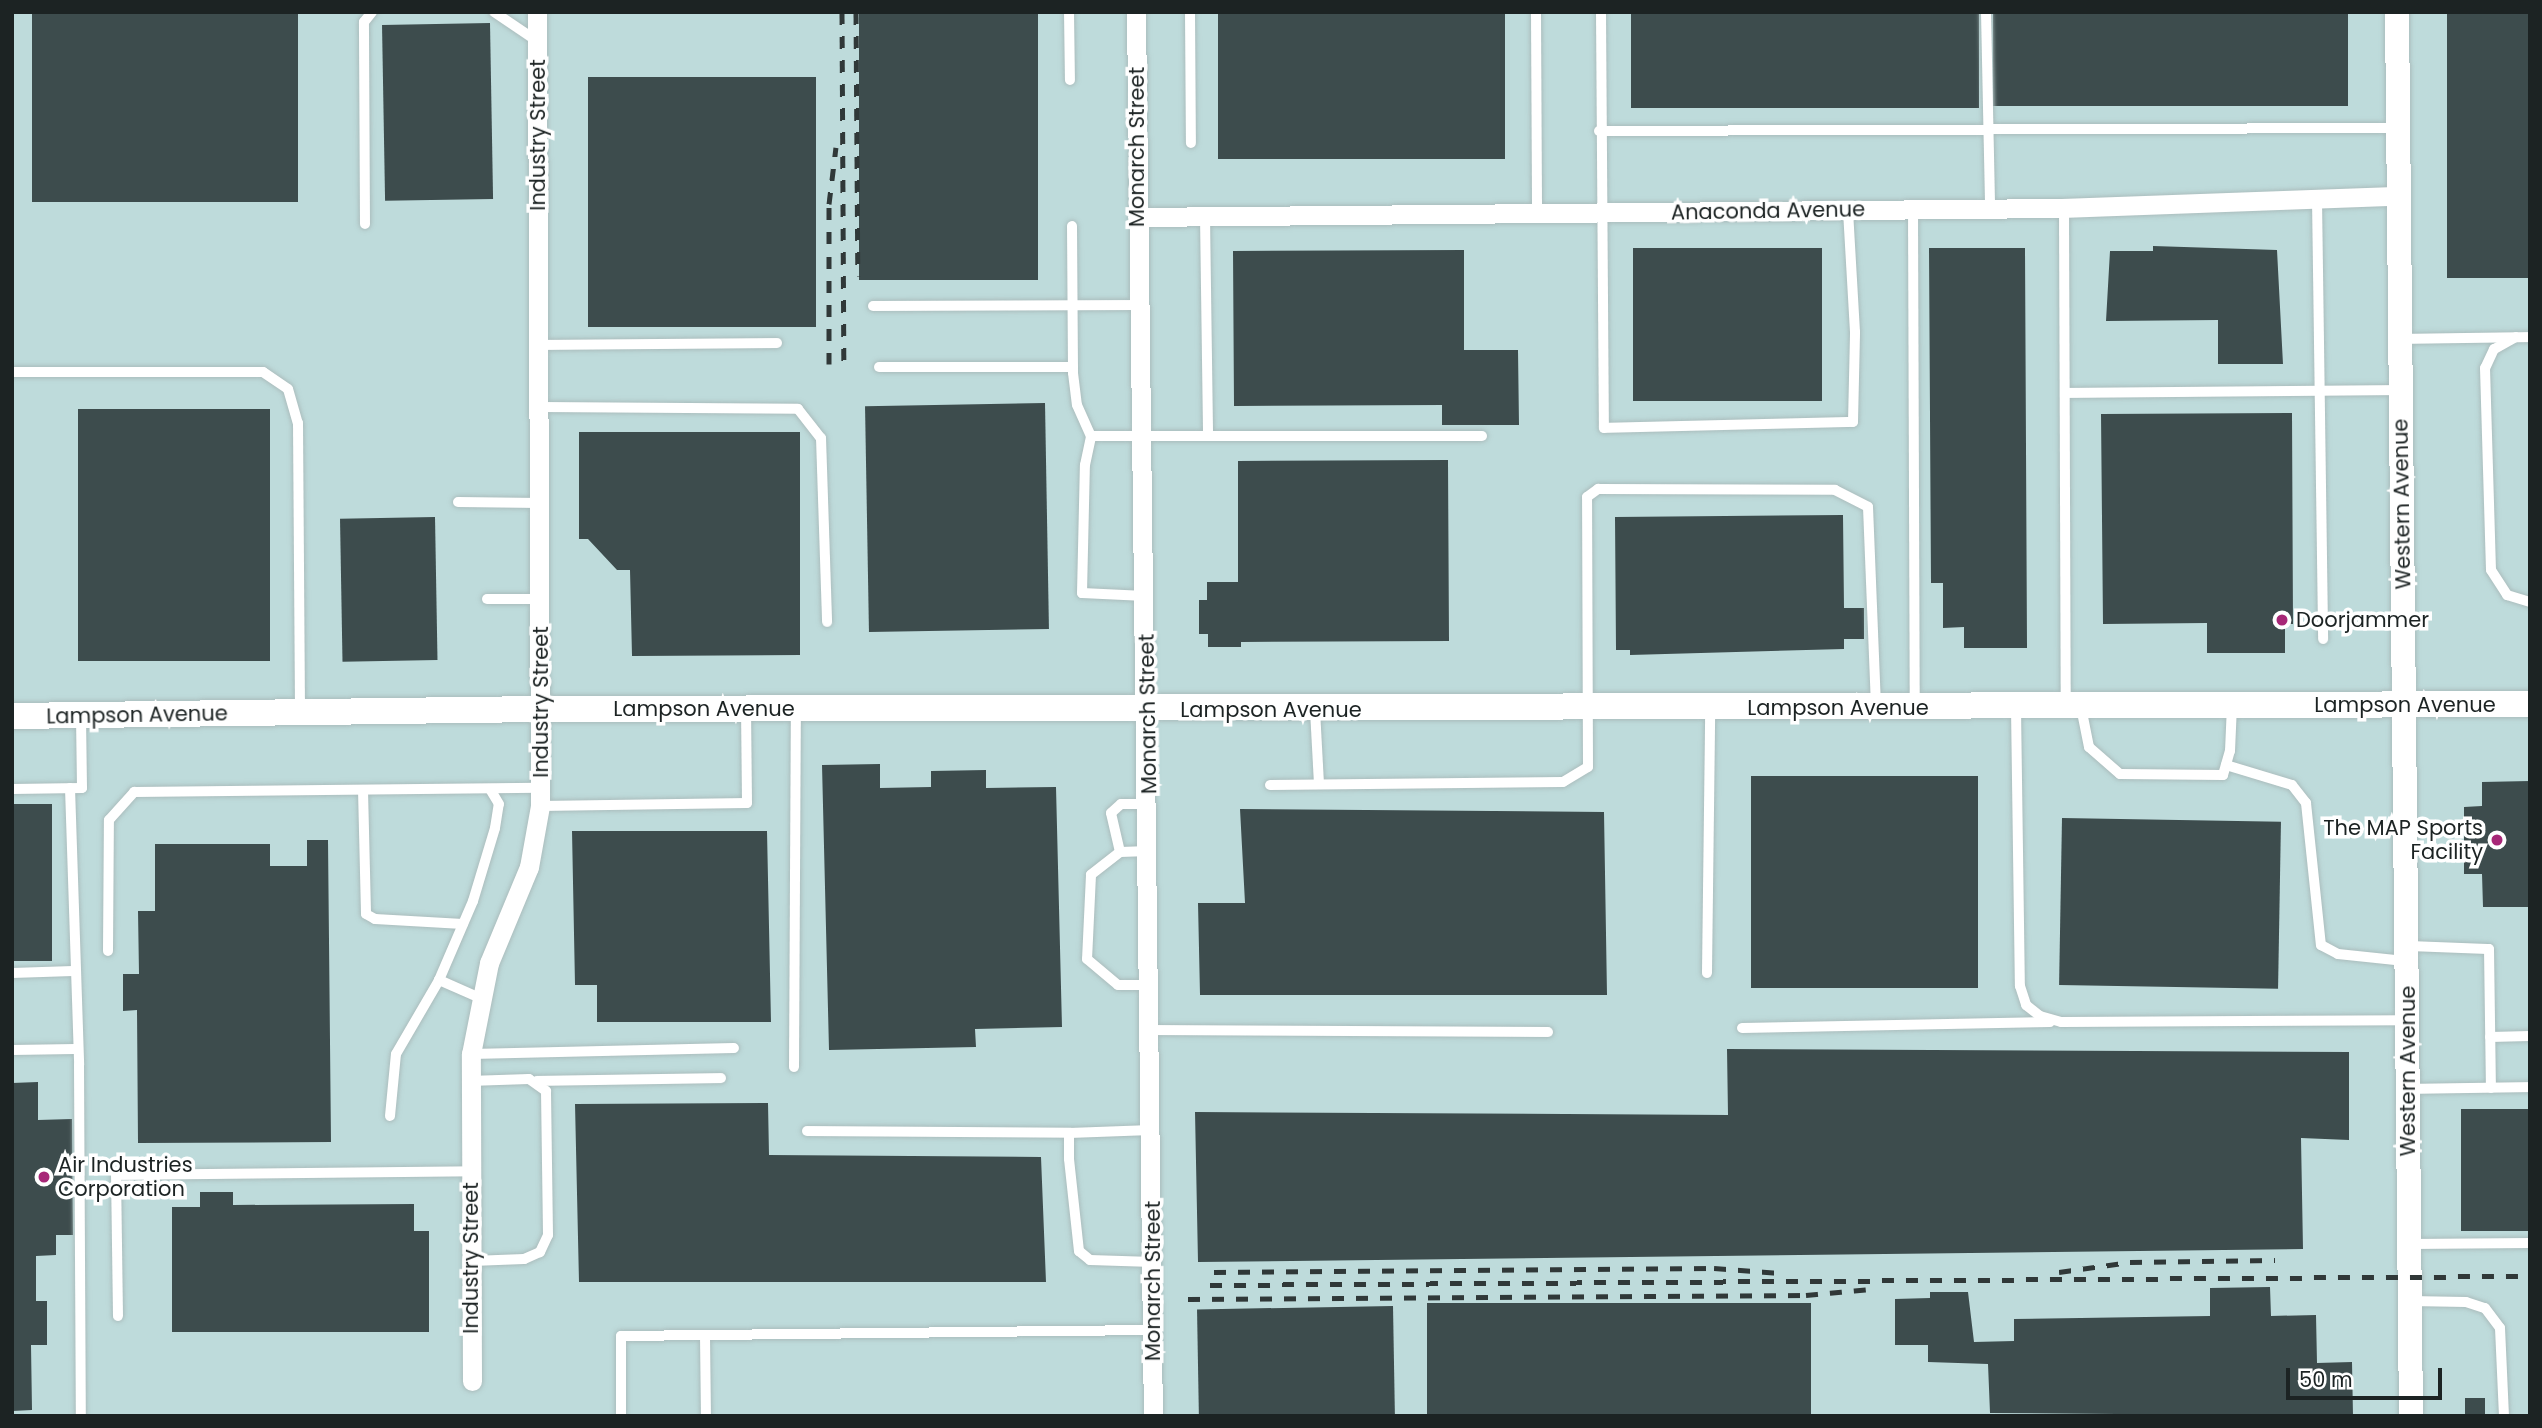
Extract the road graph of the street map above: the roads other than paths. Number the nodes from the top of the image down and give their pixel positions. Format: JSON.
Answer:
{"nodes":[{"id":1,"x":373,"y":12,"type":"edge"},
{"id":2,"x":494,"y":12,"type":"edge"},
{"id":3,"x":537,"y":12,"type":"edge"},
{"id":4,"x":1069,"y":12,"type":"edge"},
{"id":5,"x":1136,"y":12,"type":"edge"},
{"id":6,"x":1190,"y":12,"type":"edge"},
{"id":7,"x":1535,"y":12,"type":"edge"},
{"id":8,"x":1601,"y":12,"type":"edge"},
{"id":9,"x":1986,"y":12,"type":"edge"},
{"id":10,"x":2397,"y":12,"type":"edge"},
{"id":11,"x":537,"y":42,"type":"junction"},
{"id":12,"x":1070,"y":80,"type":"dead end"},
{"id":13,"x":1989,"y":128,"type":"junction"},
{"id":14,"x":2398,"y":128,"type":"junction"},
{"id":15,"x":1599,"y":131,"type":"junction"},
{"id":16,"x":1191,"y":143,"type":"dead end"},
{"id":17,"x":2399,"y":196,"type":"junction"},
{"id":18,"x":2317,"y":199,"type":"junction"},
{"id":19,"x":1990,"y":208,"type":"junction"},
{"id":20,"x":2064,"y":208,"type":"junction"},
{"id":21,"x":1913,"y":209,"type":"junction"},
{"id":22,"x":1848,"y":210,"type":"junction"},
{"id":23,"x":1600,"y":212,"type":"junction"},
{"id":24,"x":1537,"y":213,"type":"junction"},
{"id":25,"x":1205,"y":216,"type":"junction"},
{"id":26,"x":1137,"y":217,"type":"junction"},
{"id":27,"x":365,"y":224,"type":"dead end"},
{"id":28,"x":1072,"y":226,"type":"dead end"},
{"id":29,"x":1073,"y":305,"type":"junction"},
{"id":30,"x":1139,"y":305,"type":"junction"},
{"id":31,"x":873,"y":306,"type":"dead end"},
{"id":32,"x":2516,"y":337,"type":"junction"},
{"id":33,"x":2530,"y":337,"type":"edge"},
{"id":34,"x":2400,"y":339,"type":"junction"},
{"id":35,"x":777,"y":343,"type":"dead end"},
{"id":36,"x":540,"y":345,"type":"junction"},
{"id":37,"x":879,"y":367,"type":"dead end"},
{"id":38,"x":1073,"y":367,"type":"junction"},
{"id":39,"x":12,"y":372,"type":"edge"},
{"id":40,"x":2401,"y":390,"type":"junction"},
{"id":41,"x":2319,"y":391,"type":"junction"},
{"id":42,"x":2065,"y":393,"type":"junction"},
{"id":43,"x":540,"y":407,"type":"junction"},
{"id":44,"x":1141,"y":433,"type":"junction"},
{"id":45,"x":1209,"y":433,"type":"junction"},
{"id":46,"x":1091,"y":436,"type":"junction"},
{"id":47,"x":1482,"y":436,"type":"dead end"},
{"id":48,"x":458,"y":502,"type":"dead end"},
{"id":49,"x":540,"y":503,"type":"junction"},
{"id":50,"x":1146,"y":596,"type":"junction"},
{"id":51,"x":486,"y":598,"type":"dead end"},
{"id":52,"x":541,"y":599,"type":"junction"},
{"id":53,"x":2530,"y":602,"type":"edge"},
{"id":54,"x":827,"y":622,"type":"dead end"},
{"id":55,"x":2323,"y":639,"type":"dead end"},
{"id":56,"x":2530,"y":704,"type":"edge"},
{"id":57,"x":2232,"y":706,"type":"junction"},
{"id":58,"x":2404,"y":706,"type":"junction"},
{"id":59,"x":2015,"y":707,"type":"junction"},
{"id":60,"x":2073,"y":707,"type":"junction"},
{"id":61,"x":1587,"y":708,"type":"junction"},
{"id":62,"x":1710,"y":708,"type":"junction"},
{"id":63,"x":1876,"y":708,"type":"junction"},
{"id":64,"x":1915,"y":708,"type":"junction"},
{"id":65,"x":542,"y":709,"type":"junction"},
{"id":66,"x":746,"y":709,"type":"junction"},
{"id":67,"x":796,"y":709,"type":"junction"},
{"id":68,"x":1315,"y":709,"type":"junction"},
{"id":69,"x":1149,"y":710,"type":"junction"},
{"id":70,"x":300,"y":713,"type":"junction"},
{"id":71,"x":12,"y":716,"type":"edge"},
{"id":72,"x":80,"y":716,"type":"junction"},
{"id":73,"x":2226,"y":765,"type":"junction"},
{"id":74,"x":1319,"y":784,"type":"junction"},
{"id":75,"x":1270,"y":785,"type":"dead end"},
{"id":76,"x":70,"y":788,"type":"junction"},
{"id":77,"x":12,"y":789,"type":"edge"},
{"id":78,"x":489,"y":789,"type":"junction"},
{"id":79,"x":363,"y":790,"type":"junction"},
{"id":80,"x":540,"y":797,"type":"junction"},
{"id":81,"x":1149,"y":803,"type":"junction"},
{"id":82,"x":1150,"y":851,"type":"junction"},
{"id":83,"x":1120,"y":852,"type":"junction"},
{"id":84,"x":463,"y":924,"type":"junction"},
{"id":85,"x":108,"y":951,"type":"dead end"},
{"id":86,"x":2408,"y":954,"type":"junction"},
{"id":87,"x":73,"y":971,"type":"junction"},
{"id":88,"x":12,"y":973,"type":"edge"},
{"id":89,"x":1707,"y":973,"type":"dead end"},
{"id":90,"x":439,"y":980,"type":"junction"},
{"id":91,"x":1151,"y":985,"type":"junction"},
{"id":92,"x":480,"y":998,"type":"junction"},
{"id":93,"x":2408,"y":1020,"type":"junction"},
{"id":94,"x":2061,"y":1022,"type":"junction"},
{"id":95,"x":1742,"y":1028,"type":"dead end"},
{"id":96,"x":1151,"y":1030,"type":"junction"},
{"id":97,"x":1548,"y":1032,"type":"dead end"},
{"id":98,"x":2530,"y":1036,"type":"edge"},
{"id":99,"x":2490,"y":1037,"type":"junction"},
{"id":100,"x":734,"y":1048,"type":"dead end"},
{"id":101,"x":75,"y":1049,"type":"junction"},
{"id":102,"x":12,"y":1050,"type":"edge"},
{"id":103,"x":471,"y":1054,"type":"junction"},
{"id":104,"x":794,"y":1067,"type":"dead end"},
{"id":105,"x":721,"y":1078,"type":"dead end"},
{"id":106,"x":469,"y":1081,"type":"junction"},
{"id":107,"x":537,"y":1081,"type":"junction"},
{"id":108,"x":2491,"y":1087,"type":"junction"},
{"id":109,"x":2530,"y":1087,"type":"edge"},
{"id":110,"x":2408,"y":1088,"type":"junction"},
{"id":111,"x":390,"y":1116,"type":"dead end"},
{"id":112,"x":807,"y":1130,"type":"dead end"},
{"id":113,"x":1152,"y":1130,"type":"junction"},
{"id":114,"x":1069,"y":1133,"type":"junction"},
{"id":115,"x":471,"y":1171,"type":"junction"},
{"id":116,"x":2530,"y":1243,"type":"edge"},
{"id":117,"x":2409,"y":1244,"type":"junction"},
{"id":118,"x":472,"y":1261,"type":"junction"},
{"id":119,"x":1153,"y":1262,"type":"junction"},
{"id":120,"x":2410,"y":1301,"type":"junction"},
{"id":121,"x":118,"y":1316,"type":"dead end"},
{"id":122,"x":1153,"y":1330,"type":"junction"},
{"id":123,"x":705,"y":1336,"type":"junction"},
{"id":124,"x":472,"y":1381,"type":"dead end"},
{"id":125,"x":81,"y":1416,"type":"edge"},
{"id":126,"x":621,"y":1416,"type":"edge"},
{"id":127,"x":706,"y":1416,"type":"edge"},
{"id":128,"x":1153,"y":1416,"type":"edge"},
{"id":129,"x":2411,"y":1416,"type":"edge"},
{"id":130,"x":2504,"y":1416,"type":"edge"}],
"edges":[{"from":1,"to":27,"type":"lane"},
{"from":2,"to":11,"type":"lane"},
{"from":3,"to":11,"type":"street","name":"Industry Street"},
{"from":4,"to":12,"type":"lane"},
{"from":5,"to":26,"type":"street","name":"Monarch Street"},
{"from":6,"to":16,"type":"lane"},
{"from":7,"to":24,"type":"lane"},
{"from":8,"to":15,"type":"lane"},
{"from":9,"to":13,"type":"lane"},
{"from":10,"to":14,"type":"street","name":"Western Avenue"},
{"from":11,"to":36,"type":"street","name":"Industry Street"},
{"from":13,"to":14,"type":"lane"},
{"from":13,"to":15,"type":"lane"},
{"from":13,"to":19,"type":"lane"},
{"from":14,"to":17,"type":"street","name":"Western Avenue"},
{"from":15,"to":23,"type":"lane"},
{"from":17,"to":18,"type":"street","name":"Anaconda Avenue"},
{"from":17,"to":34,"type":"street","name":"Western Avenue"},
{"from":18,"to":20,"type":"street","name":"Anaconda Avenue"},
{"from":18,"to":41,"type":"lane"},
{"from":19,"to":20,"type":"street","name":"Anaconda Avenue"},
{"from":19,"to":21,"type":"street","name":"Anaconda Avenue"},
{"from":20,"to":42,"type":"lane"},
{"from":21,"to":22,"type":"street","name":"Anaconda Avenue"},
{"from":21,"to":64,"type":"lane"},
{"from":22,"to":23,"type":"street","name":"Anaconda Avenue"},
{"from":22,"to":23,"type":"lane"},
{"from":23,"to":24,"type":"street","name":"Anaconda Avenue"},
{"from":24,"to":25,"type":"street","name":"Anaconda Avenue"},
{"from":25,"to":26,"type":"street","name":"Anaconda Avenue"},
{"from":25,"to":45,"type":"lane"},
{"from":26,"to":30,"type":"street","name":"Monarch Street"},
{"from":28,"to":29,"type":"lane"},
{"from":29,"to":30,"type":"lane"},
{"from":29,"to":31,"type":"lane"},
{"from":29,"to":38,"type":"lane"},
{"from":30,"to":44,"type":"street","name":"Monarch Street"},
{"from":32,"to":33,"type":"lane"},
{"from":32,"to":34,"type":"lane"},
{"from":32,"to":53,"type":"lane"},
{"from":34,"to":40,"type":"street","name":"Western Avenue"},
{"from":35,"to":36,"type":"lane"},
{"from":36,"to":43,"type":"street","name":"Industry Street"},
{"from":37,"to":38,"type":"lane"},
{"from":38,"to":46,"type":"lane"},
{"from":39,"to":70,"type":"lane"},
{"from":40,"to":41,"type":"lane"},
{"from":40,"to":58,"type":"street","name":"Western Avenue"},
{"from":41,"to":42,"type":"lane"},
{"from":41,"to":55,"type":"lane"},
{"from":42,"to":60,"type":"lane"},
{"from":43,"to":49,"type":"street","name":"Industry Street"},
{"from":43,"to":54,"type":"lane"},
{"from":44,"to":45,"type":"lane"},
{"from":44,"to":46,"type":"lane"},
{"from":44,"to":50,"type":"street","name":"Monarch Street"},
{"from":45,"to":47,"type":"lane"},
{"from":46,"to":50,"type":"lane"},
{"from":48,"to":49,"type":"lane"},
{"from":49,"to":52,"type":"street","name":"Industry Street"},
{"from":50,"to":69,"type":"street","name":"Monarch Street"},
{"from":51,"to":52,"type":"lane"},
{"from":52,"to":65,"type":"street","name":"Industry Street"},
{"from":56,"to":58,"type":"main road","name":"Lampson Avenue"},
{"from":57,"to":58,"type":"main road","name":"Lampson Avenue"},
{"from":57,"to":60,"type":"main road","name":"Lampson Avenue"},
{"from":57,"to":73,"type":"lane"},
{"from":58,"to":86,"type":"street","name":"Western Avenue"},
{"from":59,"to":60,"type":"main road","name":"Lampson Avenue"},
{"from":59,"to":64,"type":"main road","name":"Lampson Avenue"},
{"from":59,"to":94,"type":"lane"},
{"from":60,"to":73,"type":"lane"},
{"from":61,"to":62,"type":"main road","name":"Lampson Avenue"},
{"from":61,"to":63,"type":"lane"},
{"from":61,"to":68,"type":"main road","name":"Lampson Avenue"},
{"from":61,"to":74,"type":"lane"},
{"from":62,"to":63,"type":"main road","name":"Lampson Avenue"},
{"from":62,"to":89,"type":"lane"},
{"from":63,"to":64,"type":"main road","name":"Lampson Avenue"},
{"from":65,"to":66,"type":"main road","name":"Lampson Avenue"},
{"from":65,"to":70,"type":"main road","name":"Lampson Avenue"},
{"from":65,"to":80,"type":"street","name":"Industry Street"},
{"from":66,"to":67,"type":"main road","name":"Lampson Avenue"},
{"from":66,"to":80,"type":"lane"},
{"from":67,"to":69,"type":"main road","name":"Lampson Avenue"},
{"from":67,"to":104,"type":"lane"},
{"from":68,"to":69,"type":"main road","name":"Lampson Avenue"},
{"from":68,"to":74,"type":"lane"},
{"from":69,"to":81,"type":"street","name":"Monarch Street"},
{"from":70,"to":72,"type":"main road","name":"Lampson Avenue"},
{"from":71,"to":72,"type":"main road","name":"Lampson Avenue"},
{"from":72,"to":76,"type":"lane"},
{"from":73,"to":86,"type":"lane"},
{"from":74,"to":75,"type":"lane"},
{"from":76,"to":77,"type":"lane"},
{"from":76,"to":87,"type":"lane"},
{"from":78,"to":79,"type":"lane"},
{"from":78,"to":80,"type":"lane"},
{"from":78,"to":84,"type":"lane"},
{"from":79,"to":84,"type":"lane"},
{"from":79,"to":85,"type":"lane"},
{"from":80,"to":92,"type":"street","name":"Industry Street"},
{"from":81,"to":82,"type":"street","name":"Monarch Street"},
{"from":81,"to":83,"type":"lane"},
{"from":82,"to":83,"type":"lane"},
{"from":82,"to":91,"type":"street","name":"Monarch Street"},
{"from":83,"to":91,"type":"lane"},
{"from":84,"to":90,"type":"lane"},
{"from":86,"to":93,"type":"street","name":"Western Avenue"},
{"from":86,"to":99,"type":"lane"},
{"from":87,"to":88,"type":"lane"},
{"from":87,"to":101,"type":"lane"},
{"from":90,"to":92,"type":"lane"},
{"from":90,"to":111,"type":"lane"},
{"from":91,"to":96,"type":"street","name":"Monarch Street"},
{"from":92,"to":103,"type":"street","name":"Industry Street"},
{"from":93,"to":94,"type":"lane"},
{"from":93,"to":110,"type":"street","name":"Western Avenue"},
{"from":94,"to":95,"type":"lane"},
{"from":96,"to":97,"type":"lane"},
{"from":96,"to":113,"type":"street","name":"Monarch Street"},
{"from":98,"to":99,"type":"lane"},
{"from":99,"to":108,"type":"lane"},
{"from":100,"to":103,"type":"lane"},
{"from":101,"to":102,"type":"lane"},
{"from":101,"to":125,"type":"lane"},
{"from":103,"to":106,"type":"street","name":"Industry Street"},
{"from":105,"to":107,"type":"lane"},
{"from":106,"to":107,"type":"lane"},
{"from":106,"to":115,"type":"street","name":"Industry Street"},
{"from":107,"to":118,"type":"lane"},
{"from":108,"to":109,"type":"lane"},
{"from":108,"to":110,"type":"lane"},
{"from":110,"to":117,"type":"street","name":"Western Avenue"},
{"from":112,"to":114,"type":"lane"},
{"from":113,"to":114,"type":"lane"},
{"from":113,"to":119,"type":"street","name":"Monarch Street"},
{"from":114,"to":119,"type":"lane"},
{"from":115,"to":118,"type":"street","name":"Industry Street"},
{"from":115,"to":121,"type":"lane"},
{"from":116,"to":117,"type":"lane"},
{"from":117,"to":120,"type":"street","name":"Western Avenue"},
{"from":118,"to":124,"type":"street","name":"Industry Street"},
{"from":119,"to":122,"type":"street","name":"Monarch Street"},
{"from":120,"to":129,"type":"street","name":"Western Avenue"},
{"from":120,"to":130,"type":"lane"},
{"from":122,"to":123,"type":"lane"},
{"from":122,"to":128,"type":"street","name":"Monarch Street"},
{"from":123,"to":126,"type":"lane"},
{"from":123,"to":127,"type":"lane"}]}
